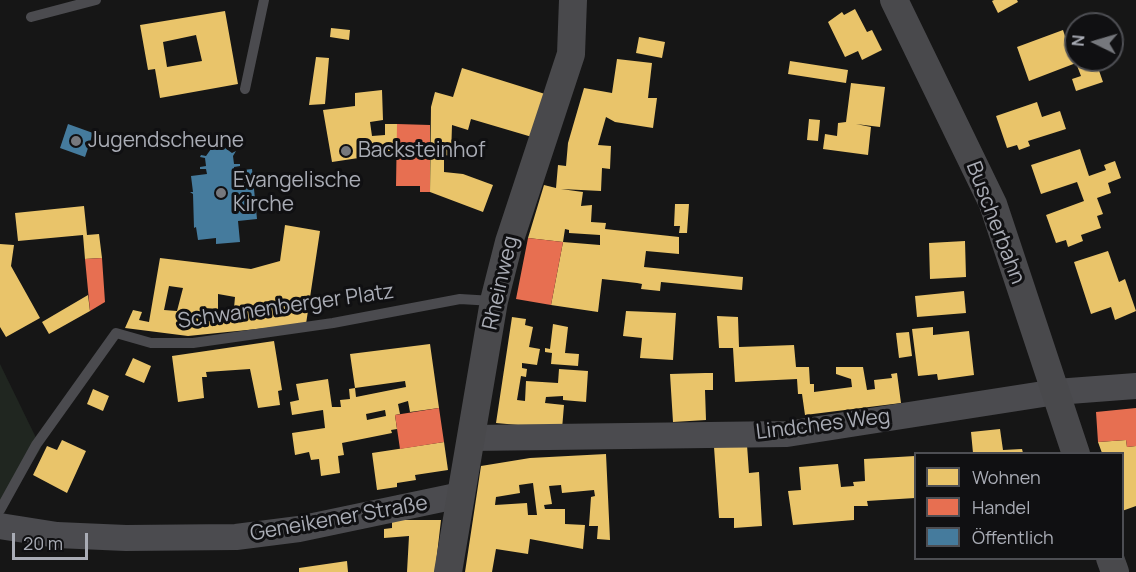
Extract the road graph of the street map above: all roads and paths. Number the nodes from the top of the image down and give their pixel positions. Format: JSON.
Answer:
{"nodes":[{"id":1,"x":96,"y":0,"type":"edge"},
{"id":2,"x":264,"y":0,"type":"edge"},
{"id":3,"x":573,"y":0,"type":"edge"},
{"id":4,"x":894,"y":0,"type":"edge"},
{"id":5,"x":31,"y":17,"type":"dead end"},
{"id":6,"x":245,"y":89,"type":"dead end"},
{"id":7,"x":494,"y":301,"type":"junction"},
{"id":8,"x":1136,"y":386,"type":"edge"},
{"id":9,"x":1056,"y":392,"type":"junction"},
{"id":10,"x":471,"y":438,"type":"junction"},
{"id":11,"x":1076,"y":452,"type":"edge"},
{"id":12,"x":461,"y":495,"type":"junction"},
{"id":13,"x":0,"y":510,"type":"edge"},
{"id":14,"x":0,"y":526,"type":"edge"},
{"id":15,"x":448,"y":572,"type":"edge"}],
"edges":[{"from":1,"to":5,"type":"lane"},
{"from":2,"to":6,"type":"lane"},
{"from":3,"to":7,"type":"main road","name":"Rheinweg"},
{"from":4,"to":9,"type":"main road","name":"Buscherbahn"},
{"from":7,"to":10,"type":"main road","name":"Rheinweg"},
{"from":7,"to":13,"type":"lane","name":"Schwanenberger Platz"},
{"from":8,"to":9,"type":"street","name":"Lindches Weg"},
{"from":9,"to":10,"type":"street","name":"Lindches Weg"},
{"from":9,"to":11,"type":"main road","name":"Buscherbahn"},
{"from":10,"to":12,"type":"main road","name":"Rheinweg"},
{"from":12,"to":14,"type":"street","name":"Geneikener Straße"},
{"from":12,"to":15,"type":"main road","name":"Rheinweg"}]}
